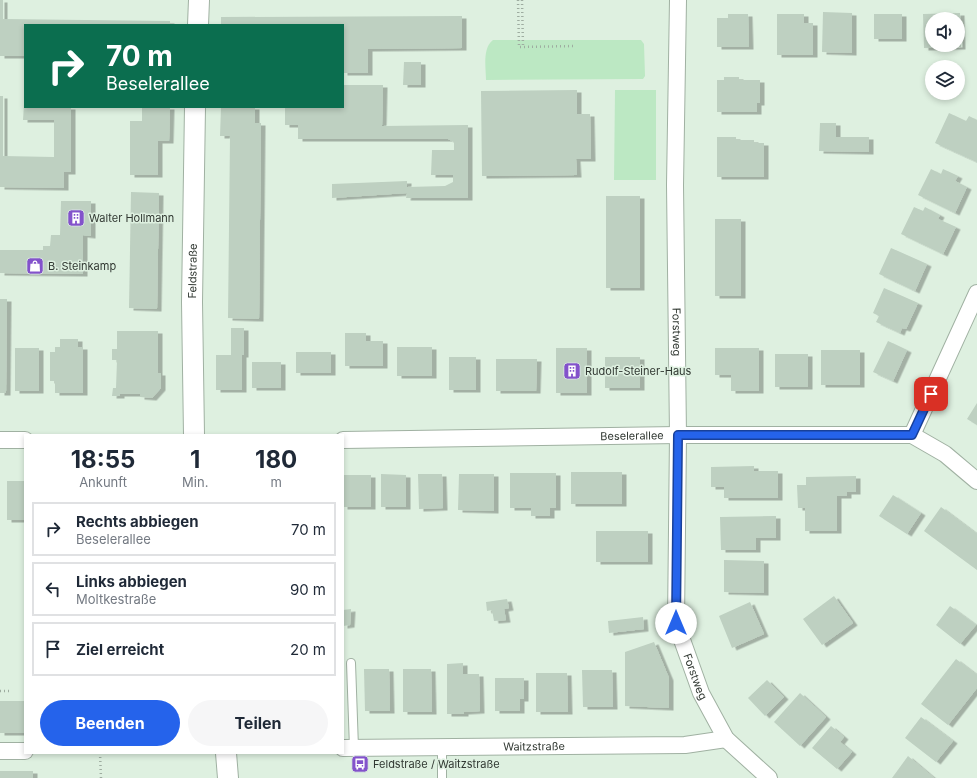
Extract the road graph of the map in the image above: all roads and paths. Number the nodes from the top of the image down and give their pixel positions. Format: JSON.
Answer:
{"nodes":[{"id":1,"x":199,"y":0,"type":"edge"},
{"id":2,"x":518,"y":0,"type":"edge"},
{"id":3,"x":522,"y":0,"type":"edge"},
{"id":4,"x":678,"y":0,"type":"edge"},
{"id":5,"x":198,"y":24,"type":"edge"},
{"id":6,"x":575,"y":46,"type":"dead end"},
{"id":7,"x":523,"y":47,"type":"junction"},
{"id":8,"x":195,"y":108,"type":"edge"},
{"id":9,"x":977,"y":293,"type":"edge"},
{"id":10,"x":194,"y":434,"type":"edge"},
{"id":11,"x":678,"y":435,"type":"junction"},
{"id":12,"x":912,"y":435,"type":"junction"},
{"id":13,"x":0,"y":440,"type":"edge"},
{"id":14,"x":24,"y":440,"type":"edge"},
{"id":15,"x":344,"y":440,"type":"edge"},
{"id":16,"x":977,"y":481,"type":"edge"},
{"id":17,"x":351,"y":663,"type":"dead end"},
{"id":18,"x":0,"y":691,"type":"edge"},
{"id":19,"x":12,"y":691,"type":"dead end"},
{"id":20,"x":726,"y":739,"type":"junction"},
{"id":21,"x":442,"y":747,"type":"junction"},
{"id":22,"x":348,"y":748,"type":"edge"},
{"id":23,"x":0,"y":751,"type":"edge"},
{"id":24,"x":24,"y":751,"type":"edge"},
{"id":25,"x":100,"y":754,"type":"edge"},
{"id":26,"x":226,"y":754,"type":"edge"},
{"id":27,"x":101,"y":778,"type":"edge"},
{"id":28,"x":228,"y":778,"type":"edge"},
{"id":29,"x":442,"y":778,"type":"edge"},
{"id":30,"x":768,"y":778,"type":"edge"}],
"edges":[{"from":1,"to":5,"type":"street"},
{"from":2,"to":7,"type":"path"},
{"from":3,"to":7,"type":"path"},
{"from":4,"to":11,"type":"street","name":"Forstweg"},
{"from":6,"to":7,"type":"path"},
{"from":8,"to":10,"type":"street","name":"Feldstraße"},
{"from":9,"to":12,"type":"street"},
{"from":11,"to":12,"type":"street","name":"Beselerallee"},
{"from":11,"to":15,"type":"street","name":"Beselerallee"},
{"from":11,"to":20,"type":"street","name":"Forstweg"},
{"from":12,"to":16,"type":"street","name":"Beselerallee"},
{"from":13,"to":14,"type":"street"},
{"from":17,"to":22,"type":"lane"},
{"from":18,"to":19,"type":"path"},
{"from":20,"to":21,"type":"street","name":"Waitzstraße"},
{"from":20,"to":30,"type":"street","name":"Forstweg"},
{"from":21,"to":22,"type":"street","name":"Waitzstraße"},
{"from":21,"to":29,"type":"lane"},
{"from":23,"to":24,"type":"street"},
{"from":25,"to":27,"type":"path"},
{"from":26,"to":28,"type":"street"}]}
